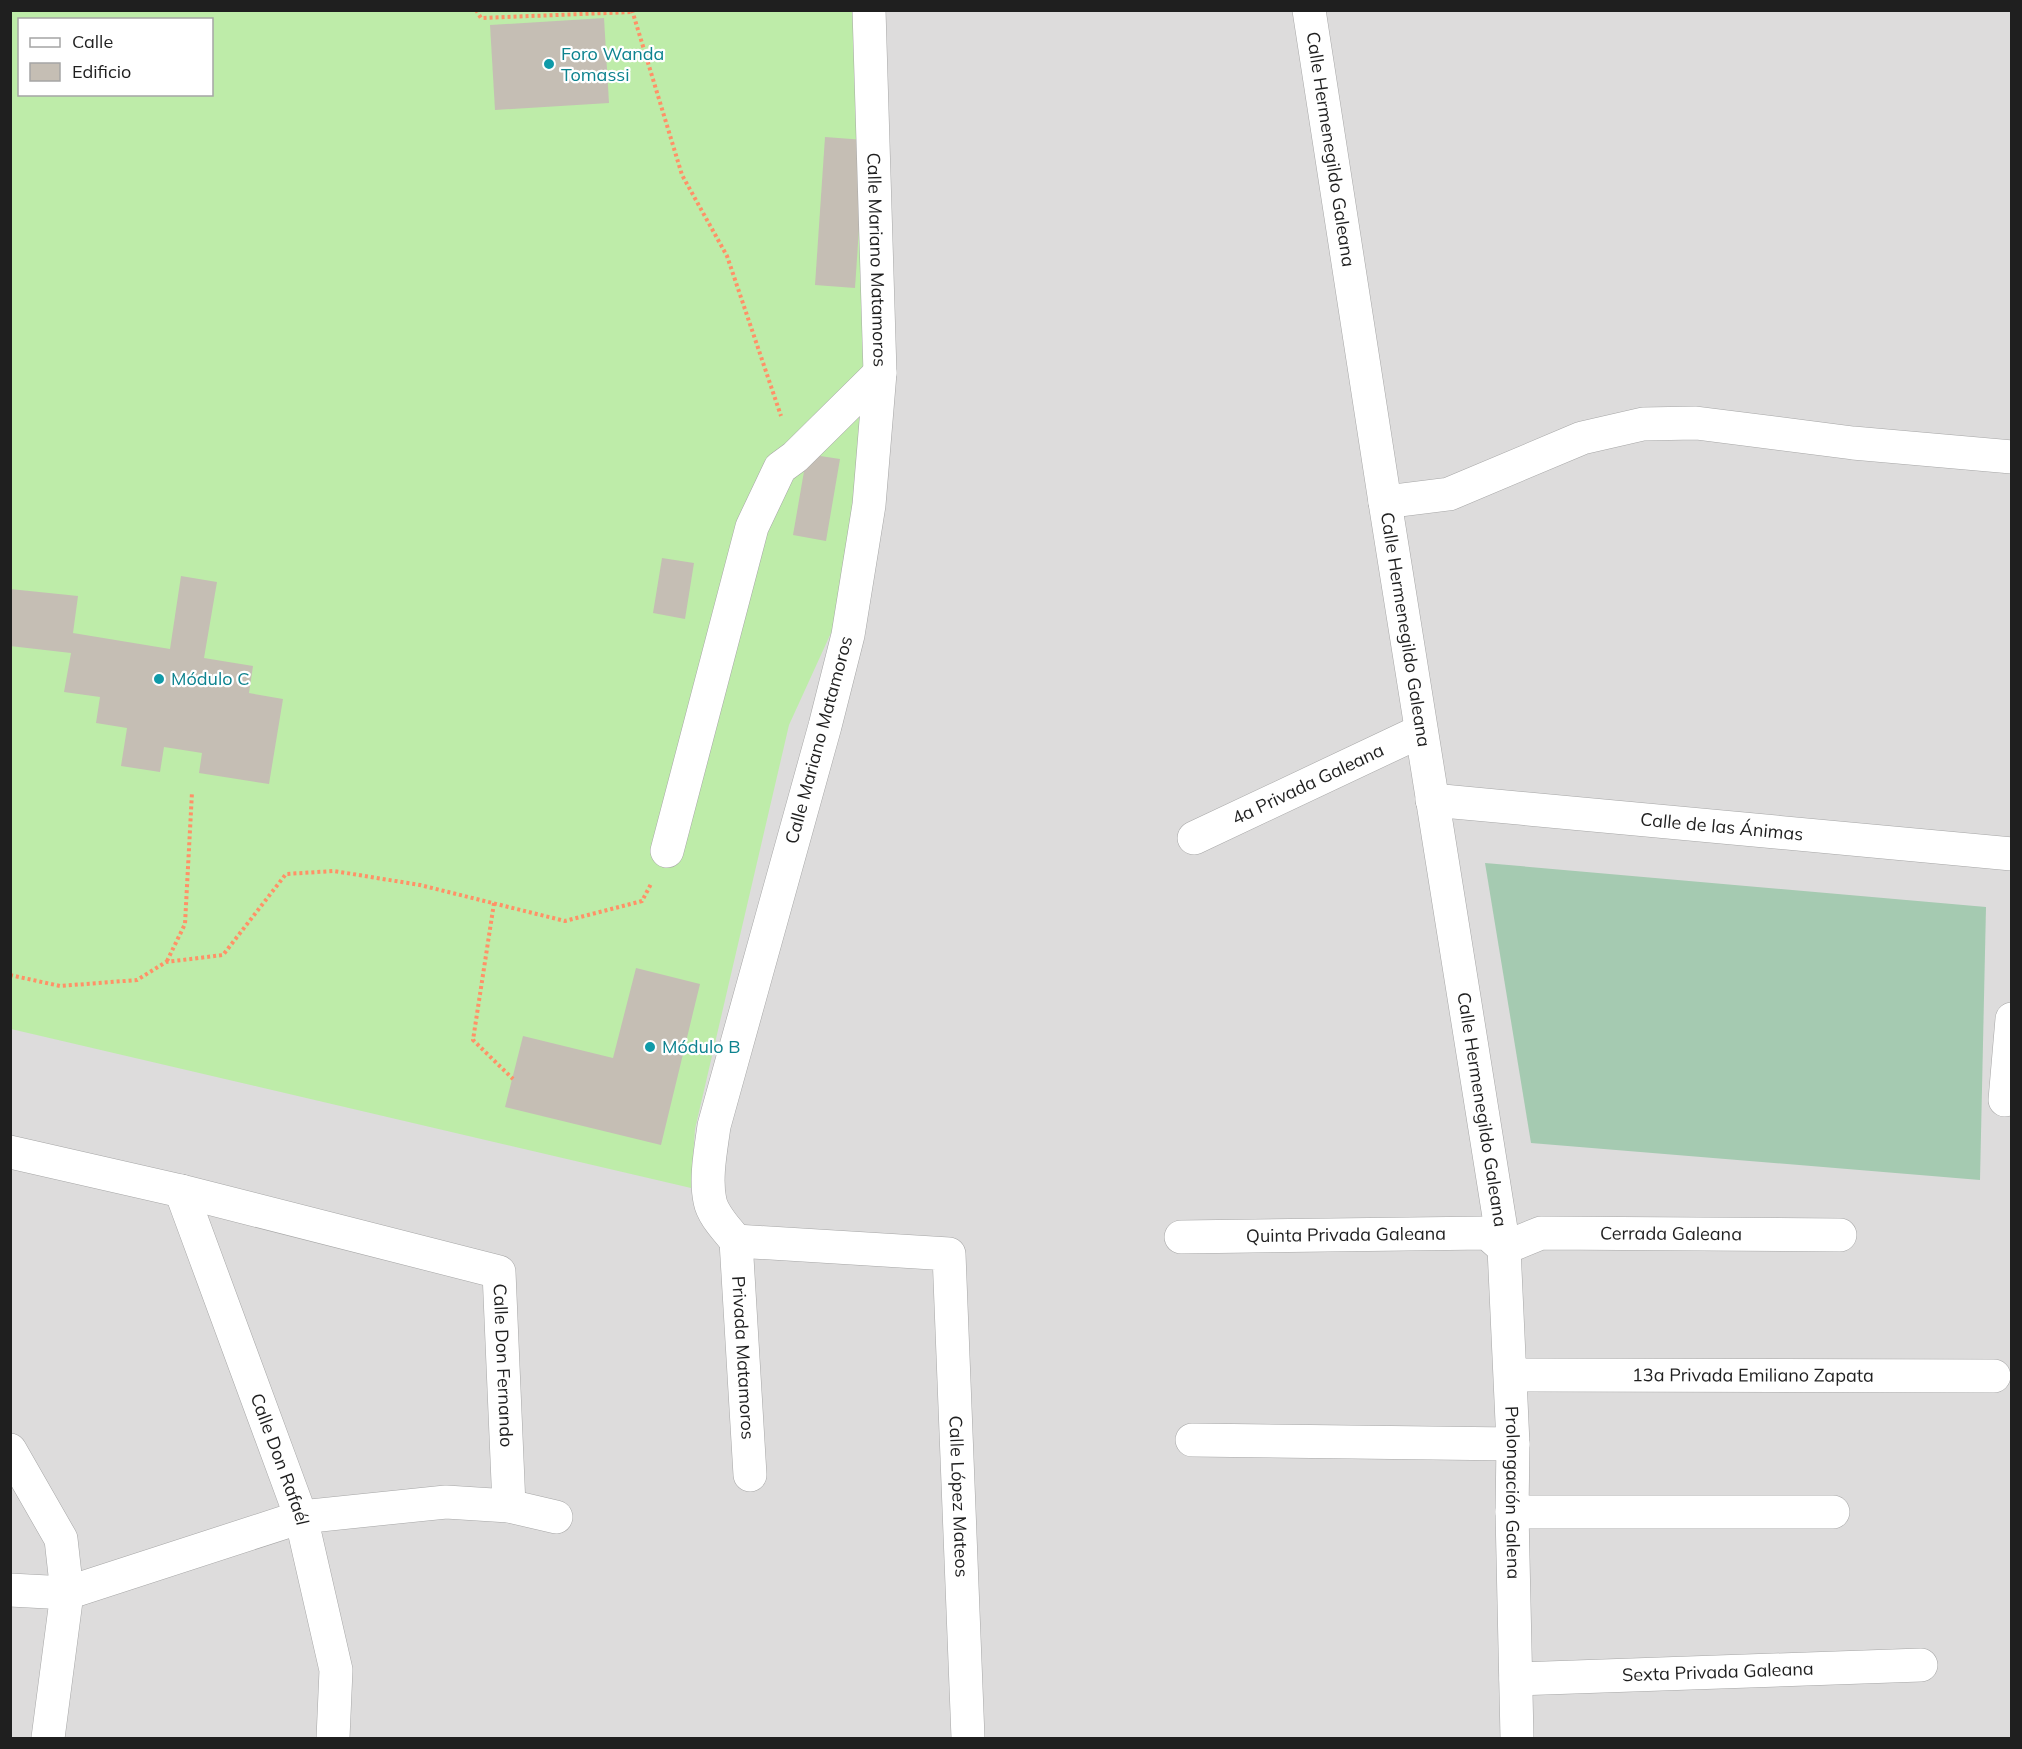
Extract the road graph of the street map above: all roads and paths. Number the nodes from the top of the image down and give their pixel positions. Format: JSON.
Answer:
{"nodes":[{"id":1,"x":476,"y":10,"type":"edge"},
{"id":2,"x":869,"y":10,"type":"edge"},
{"id":3,"x":1309,"y":10,"type":"edge"},
{"id":4,"x":632,"y":11,"type":"edge"},
{"id":5,"x":880,"y":373,"type":"junction"},
{"id":6,"x":795,"y":457,"type":"junction"},
{"id":7,"x":2012,"y":457,"type":"edge"},
{"id":8,"x":1385,"y":502,"type":"junction"},
{"id":9,"x":1421,"y":731,"type":"junction"},
{"id":10,"x":192,"y":792,"type":"dead end"},
{"id":11,"x":1432,"y":800,"type":"junction"},
{"id":12,"x":1194,"y":838,"type":"dead end"},
{"id":13,"x":667,"y":852,"type":"joint"},
{"id":14,"x":2012,"y":854,"type":"edge"},
{"id":15,"x":494,"y":903,"type":"junction"},
{"id":16,"x":166,"y":962,"type":"junction"},
{"id":17,"x":10,"y":975,"type":"edge"},
{"id":18,"x":2012,"y":1019,"type":"edge"},
{"id":19,"x":513,"y":1078,"type":"dead end"},
{"id":20,"x":2005,"y":1100,"type":"dead end"},
{"id":21,"x":10,"y":1152,"type":"edge"},
{"id":22,"x":181,"y":1191,"type":"junction"},
{"id":23,"x":1840,"y":1235,"type":"dead end"},
{"id":24,"x":1181,"y":1237,"type":"dead end"},
{"id":25,"x":736,"y":1241,"type":"junction"},
{"id":26,"x":1504,"y":1248,"type":"junction"},
{"id":27,"x":1511,"y":1375,"type":"junction"},
{"id":28,"x":1994,"y":1376,"type":"dead end"},
{"id":29,"x":1192,"y":1440,"type":"dead end"},
{"id":30,"x":1513,"y":1444,"type":"junction"},
{"id":31,"x":10,"y":1450,"type":"edge"},
{"id":32,"x":750,"y":1475,"type":"dead end"},
{"id":33,"x":509,"y":1506,"type":"junction"},
{"id":34,"x":1512,"y":1512,"type":"junction"},
{"id":35,"x":1833,"y":1512,"type":"dead end"},
{"id":36,"x":301,"y":1517,"type":"junction"},
{"id":37,"x":556,"y":1517,"type":"dead end"},
{"id":38,"x":10,"y":1590,"type":"edge"},
{"id":39,"x":67,"y":1593,"type":"junction"},
{"id":40,"x":1921,"y":1665,"type":"dead end"},
{"id":41,"x":1516,"y":1679,"type":"junction"},
{"id":42,"x":48,"y":1738,"type":"edge"},
{"id":43,"x":333,"y":1738,"type":"edge"},
{"id":44,"x":968,"y":1738,"type":"edge"},
{"id":45,"x":1517,"y":1738,"type":"edge"}],
"edges":[{"from":1,"to":4,"type":"path"},
{"from":2,"to":5,"type":"street","name":"Calle Mariano Matamoros"},
{"from":3,"to":8,"type":"street","name":"Calle Hermenegildo Galeana"},
{"from":4,"to":6,"type":"path"},
{"from":5,"to":6,"type":"street"},
{"from":5,"to":25,"type":"street","name":"Calle Mariano Matamoros"},
{"from":6,"to":13,"type":"street"},
{"from":7,"to":8,"type":"street"},
{"from":8,"to":9,"type":"street","name":"Calle Hermenegildo Galeana"},
{"from":9,"to":11,"type":"street","name":"Calle Hermenegildo Galeana"},
{"from":9,"to":12,"type":"street","name":"4a Privada Galeana"},
{"from":10,"to":16,"type":"path"},
{"from":11,"to":14,"type":"street","name":"Calle de las Ánimas"},
{"from":11,"to":26,"type":"street","name":"Calle Hermenegildo Galeana"},
{"from":13,"to":15,"type":"path"},
{"from":15,"to":16,"type":"path"},
{"from":15,"to":19,"type":"path"},
{"from":16,"to":17,"type":"path"},
{"from":18,"to":20,"type":"street"},
{"from":21,"to":22,"type":"street","name":"Calle Don Fernando"},
{"from":22,"to":33,"type":"street","name":"Calle Don Fernando"},
{"from":22,"to":36,"type":"street","name":"Calle Don Rafaél"},
{"from":23,"to":26,"type":"street","name":"Cerrada Galeana"},
{"from":24,"to":26,"type":"street","name":"Quinta Privada Galeana"},
{"from":25,"to":32,"type":"street","name":"Privada Matamoros"},
{"from":25,"to":44,"type":"street","name":"Calle López Mateos"},
{"from":26,"to":27,"type":"street","name":"Prolongación Galena"},
{"from":27,"to":28,"type":"street","name":"13a Privada Emiliano Zapata"},
{"from":27,"to":30,"type":"street","name":"Prolongación Galena"},
{"from":29,"to":30,"type":"street"},
{"from":30,"to":34,"type":"street","name":"Prolongación Galena"},
{"from":31,"to":39,"type":"street"},
{"from":33,"to":36,"type":"street"},
{"from":33,"to":37,"type":"street"},
{"from":34,"to":35,"type":"street"},
{"from":34,"to":41,"type":"street","name":"Prolongación Galena"},
{"from":36,"to":39,"type":"street"},
{"from":36,"to":43,"type":"street","name":"Calle Don Rafaél"},
{"from":38,"to":39,"type":"street"},
{"from":39,"to":42,"type":"street"},
{"from":40,"to":41,"type":"street","name":"Sexta Privada Galeana"},
{"from":41,"to":45,"type":"street","name":"Prolongación Galena"}]}
